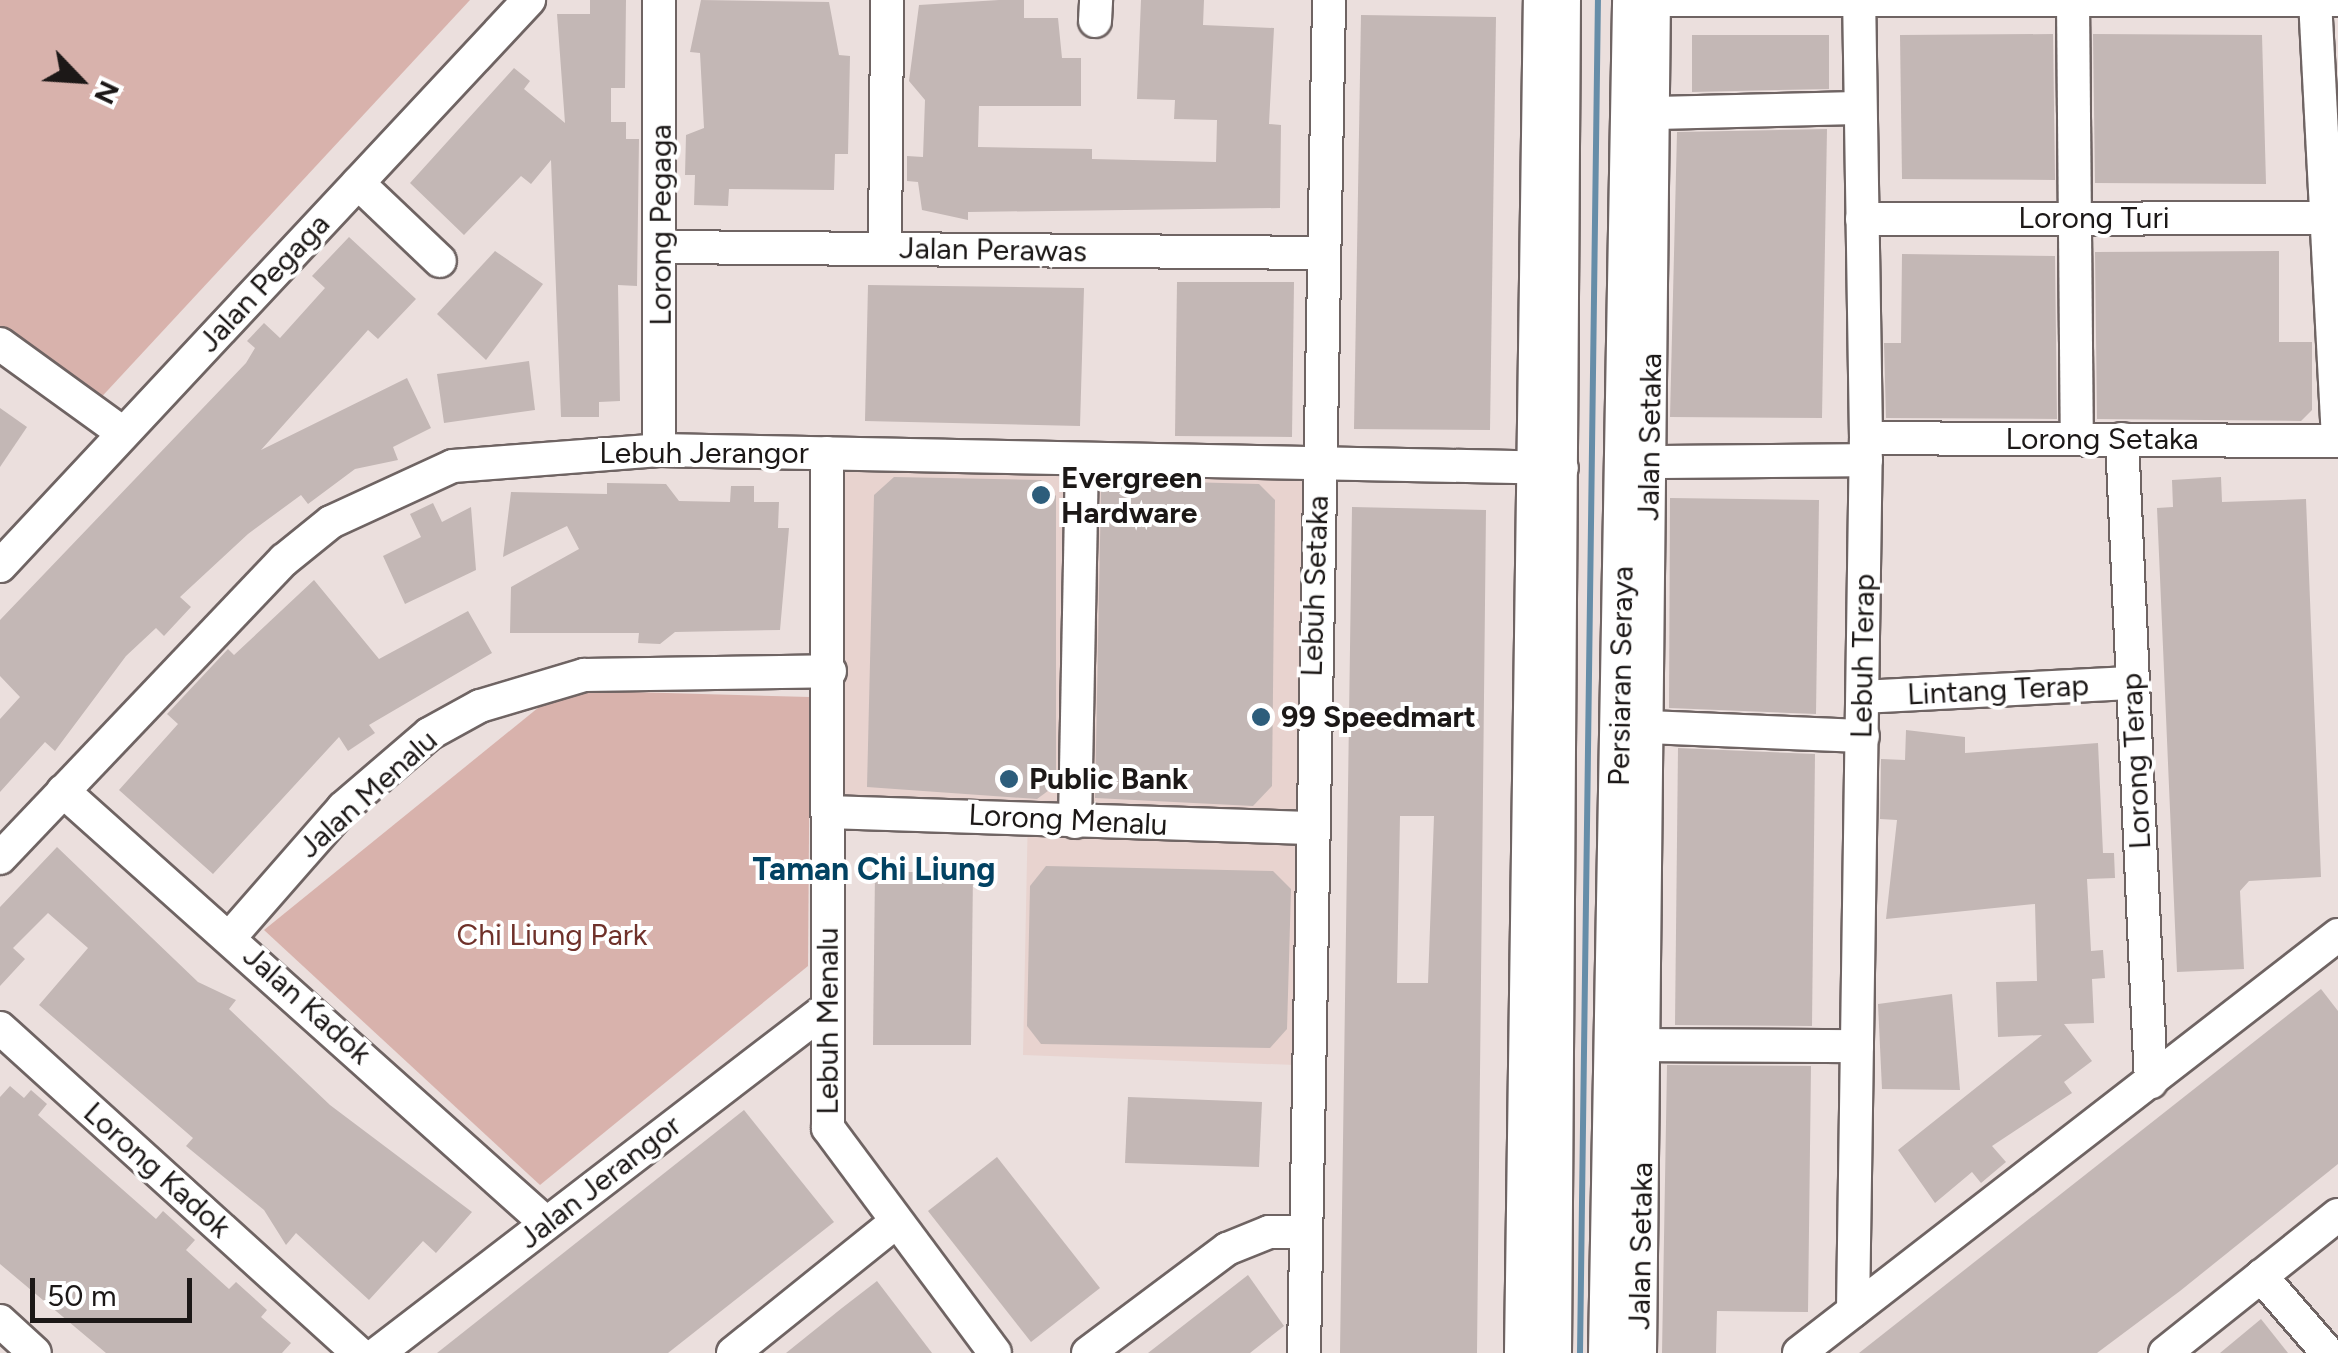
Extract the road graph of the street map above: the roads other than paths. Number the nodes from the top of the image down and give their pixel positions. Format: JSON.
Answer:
{"nodes":[{"id":1,"x":528,"y":0,"type":"edge"},
{"id":2,"x":659,"y":0,"type":"edge"},
{"id":3,"x":887,"y":0,"type":"edge"},
{"id":4,"x":1329,"y":0,"type":"edge"},
{"id":5,"x":1540,"y":0,"type":"edge"},
{"id":6,"x":1560,"y":0,"type":"edge"},
{"id":7,"x":1633,"y":0,"type":"edge"},
{"id":8,"x":1654,"y":0,"type":"edge"},
{"id":9,"x":1665,"y":0,"type":"edge"},
{"id":10,"x":2315,"y":0,"type":"edge"},
{"id":11,"x":2338,"y":0,"type":"edge"},
{"id":12,"x":1859,"y":1,"type":"edge"},
{"id":13,"x":2073,"y":1,"type":"edge"},
{"id":14,"x":1860,"y":108,"type":"junction"},
{"id":15,"x":1653,"y":114,"type":"junction"},
{"id":16,"x":358,"y":183,"type":"junction"},
{"id":17,"x":2075,"y":218,"type":"junction"},
{"id":18,"x":2327,"y":218,"type":"junction"},
{"id":19,"x":1862,"y":219,"type":"junction"},
{"id":20,"x":663,"y":247,"type":"junction"},
{"id":21,"x":885,"y":249,"type":"junction"},
{"id":22,"x":1322,"y":254,"type":"junction"},
{"id":23,"x":440,"y":262,"type":"dead end"},
{"id":24,"x":0,"y":344,"type":"edge"},
{"id":25,"x":105,"y":422,"type":"junction"},
{"id":26,"x":2338,"y":433,"type":"edge"},
{"id":27,"x":2076,"y":439,"type":"junction"},
{"id":28,"x":2122,"y":440,"type":"junction"},
{"id":29,"x":2338,"y":441,"type":"edge"},
{"id":30,"x":1866,"y":449,"type":"junction"},
{"id":31,"x":658,"y":450,"type":"junction"},
{"id":32,"x":827,"y":453,"type":"junction"},
{"id":33,"x":1082,"y":460,"type":"junction"},
{"id":34,"x":1650,"y":462,"type":"junction"},
{"id":35,"x":1318,"y":467,"type":"junction"},
{"id":36,"x":1546,"y":468,"type":"junction"},
{"id":37,"x":0,"y":566,"type":"edge"},
{"id":38,"x":830,"y":671,"type":"junction"},
{"id":39,"x":2133,"y":684,"type":"junction"},
{"id":40,"x":1864,"y":697,"type":"junction"},
{"id":41,"x":1646,"y":727,"type":"junction"},
{"id":42,"x":1862,"y":736,"type":"junction"},
{"id":43,"x":63,"y":791,"type":"junction"},
{"id":44,"x":829,"y":812,"type":"junction"},
{"id":45,"x":1074,"y":822,"type":"junction"},
{"id":46,"x":1308,"y":828,"type":"junction"},
{"id":47,"x":0,"y":858,"type":"edge"},
{"id":48,"x":2338,"y":935,"type":"edge"},
{"id":49,"x":231,"y":936,"type":"junction"},
{"id":50,"x":822,"y":1012,"type":"junction"},
{"id":51,"x":0,"y":1028,"type":"edge"},
{"id":52,"x":1643,"y":1044,"type":"junction"},
{"id":53,"x":1858,"y":1046,"type":"junction"},
{"id":54,"x":2151,"y":1082,"type":"junction"},
{"id":55,"x":2338,"y":1215,"type":"edge"},
{"id":56,"x":546,"y":1223,"type":"junction"},
{"id":57,"x":892,"y":1225,"type":"junction"},
{"id":58,"x":1306,"y":1232,"type":"junction"},
{"id":59,"x":2261,"y":1276,"type":"junction"},
{"id":60,"x":1853,"y":1311,"type":"junction"},
{"id":61,"x":0,"y":1321,"type":"edge"},
{"id":62,"x":35,"y":1353,"type":"edge"},
{"id":63,"x":359,"y":1353,"type":"edge"},
{"id":64,"x":378,"y":1353,"type":"edge"},
{"id":65,"x":733,"y":1353,"type":"edge"},
{"id":66,"x":994,"y":1353,"type":"edge"},
{"id":67,"x":1088,"y":1353,"type":"edge"},
{"id":68,"x":1304,"y":1353,"type":"edge"},
{"id":69,"x":1521,"y":1353,"type":"edge"},
{"id":70,"x":1551,"y":1353,"type":"edge"},
{"id":71,"x":1609,"y":1353,"type":"edge"},
{"id":72,"x":1640,"y":1353,"type":"edge"},
{"id":73,"x":1799,"y":1353,"type":"edge"},
{"id":74,"x":2165,"y":1353,"type":"edge"},
{"id":75,"x":2328,"y":1353,"type":"edge"}],
"edges":[{"from":1,"to":16,"type":"street","name":"Jalan Pegaga"},
{"from":2,"to":20,"type":"street","name":"Lorong Pegaga"},
{"from":3,"to":21,"type":"street"},
{"from":4,"to":22,"type":"street","name":"Lebuh Setaka"},
{"from":5,"to":36,"type":"street","name":"Persiaran Seraya"},
{"from":6,"to":36,"type":"main road","name":"Persiaran Seraya"},
{"from":7,"to":71,"type":"main road","name":"Persiaran Seraya"},
{"from":8,"to":15,"type":"street","name":"Jalan Setaka"},
{"from":9,"to":12,"type":"street"},
{"from":10,"to":11,"type":"street"},
{"from":10,"to":13,"type":"street"},
{"from":10,"to":18,"type":"street"},
{"from":12,"to":13,"type":"street"},
{"from":12,"to":14,"type":"street","name":"Lebuh Terap"},
{"from":13,"to":17,"type":"street"},
{"from":14,"to":15,"type":"street"},
{"from":14,"to":19,"type":"street","name":"Lebuh Terap"},
{"from":15,"to":34,"type":"street","name":"Jalan Setaka"},
{"from":16,"to":23,"type":"street"},
{"from":16,"to":25,"type":"street","name":"Jalan Pegaga"},
{"from":17,"to":18,"type":"street","name":"Lorong Turi"},
{"from":17,"to":19,"type":"street","name":"Lorong Turi"},
{"from":17,"to":27,"type":"street"},
{"from":18,"to":26,"type":"street"},
{"from":19,"to":30,"type":"street","name":"Lebuh Terap"},
{"from":20,"to":21,"type":"street","name":"Jalan Perawas"},
{"from":20,"to":31,"type":"street","name":"Lorong Pegaga"},
{"from":21,"to":22,"type":"street","name":"Jalan Perawas"},
{"from":22,"to":35,"type":"street","name":"Lebuh Setaka"},
{"from":24,"to":25,"type":"street"},
{"from":25,"to":37,"type":"street","name":"Jalan Pegaga"},
{"from":27,"to":28,"type":"street","name":"Lorong Setaka"},
{"from":27,"to":30,"type":"street","name":"Lorong Setaka"},
{"from":28,"to":29,"type":"street","name":"Lorong Setaka"},
{"from":28,"to":39,"type":"street","name":"Lorong Terap"},
{"from":30,"to":34,"type":"street","name":"Lorong Setaka"},
{"from":30,"to":40,"type":"street","name":"Lebuh Terap"},
{"from":31,"to":32,"type":"street","name":"Lebuh Jerangor"},
{"from":31,"to":43,"type":"street","name":"Lebuh Jerangor"},
{"from":32,"to":33,"type":"street","name":"Lebuh Jerangor"},
{"from":32,"to":38,"type":"street","name":"Lebuh Menalu"},
{"from":33,"to":35,"type":"street","name":"Lebuh Jerangor"},
{"from":33,"to":45,"type":"street"},
{"from":34,"to":41,"type":"street","name":"Jalan Setaka"},
{"from":35,"to":36,"type":"street","name":"Lebuh Jerangor"},
{"from":35,"to":46,"type":"street","name":"Lebuh Setaka"},
{"from":36,"to":69,"type":"street","name":"Persiaran Seraya"},
{"from":36,"to":70,"type":"main road","name":"Persiaran Seraya"},
{"from":38,"to":44,"type":"street","name":"Lebuh Menalu"},
{"from":38,"to":49,"type":"street","name":"Jalan Menalu"},
{"from":39,"to":40,"type":"street","name":"Lintang Terap"},
{"from":39,"to":54,"type":"street","name":"Lorong Terap"},
{"from":40,"to":42,"type":"street","name":"Lebuh Terap"},
{"from":41,"to":42,"type":"street"},
{"from":41,"to":52,"type":"street","name":"Jalan Setaka"},
{"from":42,"to":53,"type":"street","name":"Lebuh Terap"},
{"from":43,"to":47,"type":"street","name":"Lebuh Jerangor"},
{"from":43,"to":49,"type":"street","name":"Jalan Kadok"},
{"from":44,"to":45,"type":"street","name":"Lorong Menalu"},
{"from":44,"to":50,"type":"street","name":"Lebuh Menalu"},
{"from":45,"to":46,"type":"street","name":"Lorong Menalu"},
{"from":46,"to":58,"type":"street","name":"Lebuh Setaka"},
{"from":48,"to":54,"type":"street"},
{"from":49,"to":56,"type":"street","name":"Jalan Kadok"},
{"from":50,"to":56,"type":"street","name":"Jalan Jerangor"},
{"from":50,"to":57,"type":"street","name":"Lebuh Menalu"},
{"from":51,"to":63,"type":"street","name":"Lorong Kadok"},
{"from":52,"to":53,"type":"street"},
{"from":52,"to":72,"type":"street","name":"Jalan Setaka"},
{"from":53,"to":60,"type":"street","name":"Lebuh Terap"},
{"from":54,"to":60,"type":"street"},
{"from":55,"to":59,"type":"street"},
{"from":56,"to":64,"type":"street","name":"Jalan Jerangor"},
{"from":57,"to":65,"type":"street"},
{"from":57,"to":66,"type":"street","name":"Lebuh Menalu"},
{"from":58,"to":67,"type":"street"},
{"from":58,"to":68,"type":"street","name":"Lebuh Setaka"},
{"from":59,"to":74,"type":"street"},
{"from":59,"to":75,"type":"street"},
{"from":60,"to":73,"type":"street"},
{"from":61,"to":62,"type":"street"}]}
